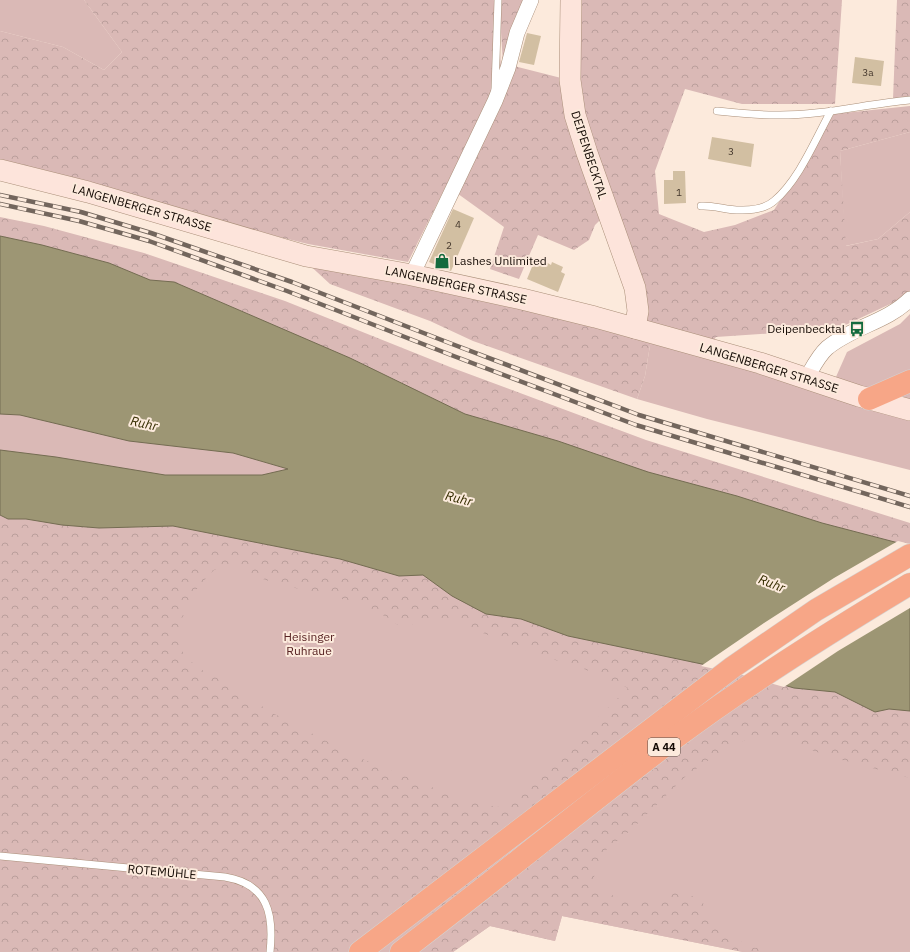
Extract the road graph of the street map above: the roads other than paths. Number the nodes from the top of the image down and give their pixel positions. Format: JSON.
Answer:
{"nodes":[{"id":1,"x":498,"y":0,"type":"edge"},
{"id":2,"x":531,"y":0,"type":"edge"},
{"id":3,"x":571,"y":0,"type":"edge"},
{"id":4,"x":910,"y":100,"type":"edge"},
{"id":5,"x":495,"y":101,"type":"junction"},
{"id":6,"x":717,"y":110,"type":"dead end"},
{"id":7,"x":831,"y":111,"type":"junction"},
{"id":8,"x":0,"y":170,"type":"edge"},
{"id":9,"x":701,"y":206,"type":"dead end"},
{"id":10,"x":412,"y":275,"type":"junction"},
{"id":11,"x":910,"y":299,"type":"edge"},
{"id":12,"x":635,"y":328,"type":"junction"},
{"id":13,"x":806,"y":379,"type":"junction"},
{"id":14,"x":910,"y":381,"type":"edge"},
{"id":15,"x":869,"y":399,"type":"junction"},
{"id":16,"x":910,"y":410,"type":"edge"},
{"id":17,"x":910,"y":555,"type":"edge"},
{"id":18,"x":910,"y":584,"type":"edge"},
{"id":19,"x":0,"y":856,"type":"edge"},
{"id":20,"x":270,"y":952,"type":"edge"},
{"id":21,"x":360,"y":952,"type":"edge"},
{"id":22,"x":401,"y":952,"type":"edge"}],
"edges":[{"from":1,"to":5,"type":"lane"},
{"from":2,"to":5,"type":"street"},
{"from":3,"to":12,"type":"main road","name":"DEIPENBECKTAL"},
{"from":4,"to":7,"type":"lane"},
{"from":5,"to":10,"type":"street"},
{"from":6,"to":7,"type":"lane"},
{"from":7,"to":9,"type":"lane"},
{"from":8,"to":10,"type":"main road","name":"LANGENBERGER STRASSE"},
{"from":10,"to":12,"type":"main road","name":"LANGENBERGER STRASSE"},
{"from":11,"to":13,"type":"street"},
{"from":12,"to":13,"type":"main road","name":"LANGENBERGER STRASSE"},
{"from":13,"to":15,"type":"main road","name":"LANGENBERGER STRASSE"},
{"from":14,"to":15,"type":"highway"},
{"from":15,"to":16,"type":"main road","name":"LANGENBERGER STRASSE"},
{"from":17,"to":21,"type":"highway","number":"A 44"},
{"from":18,"to":22,"type":"highway","number":"A 44"},
{"from":19,"to":20,"type":"lane","name":"ROTEMÜHLE"}]}
